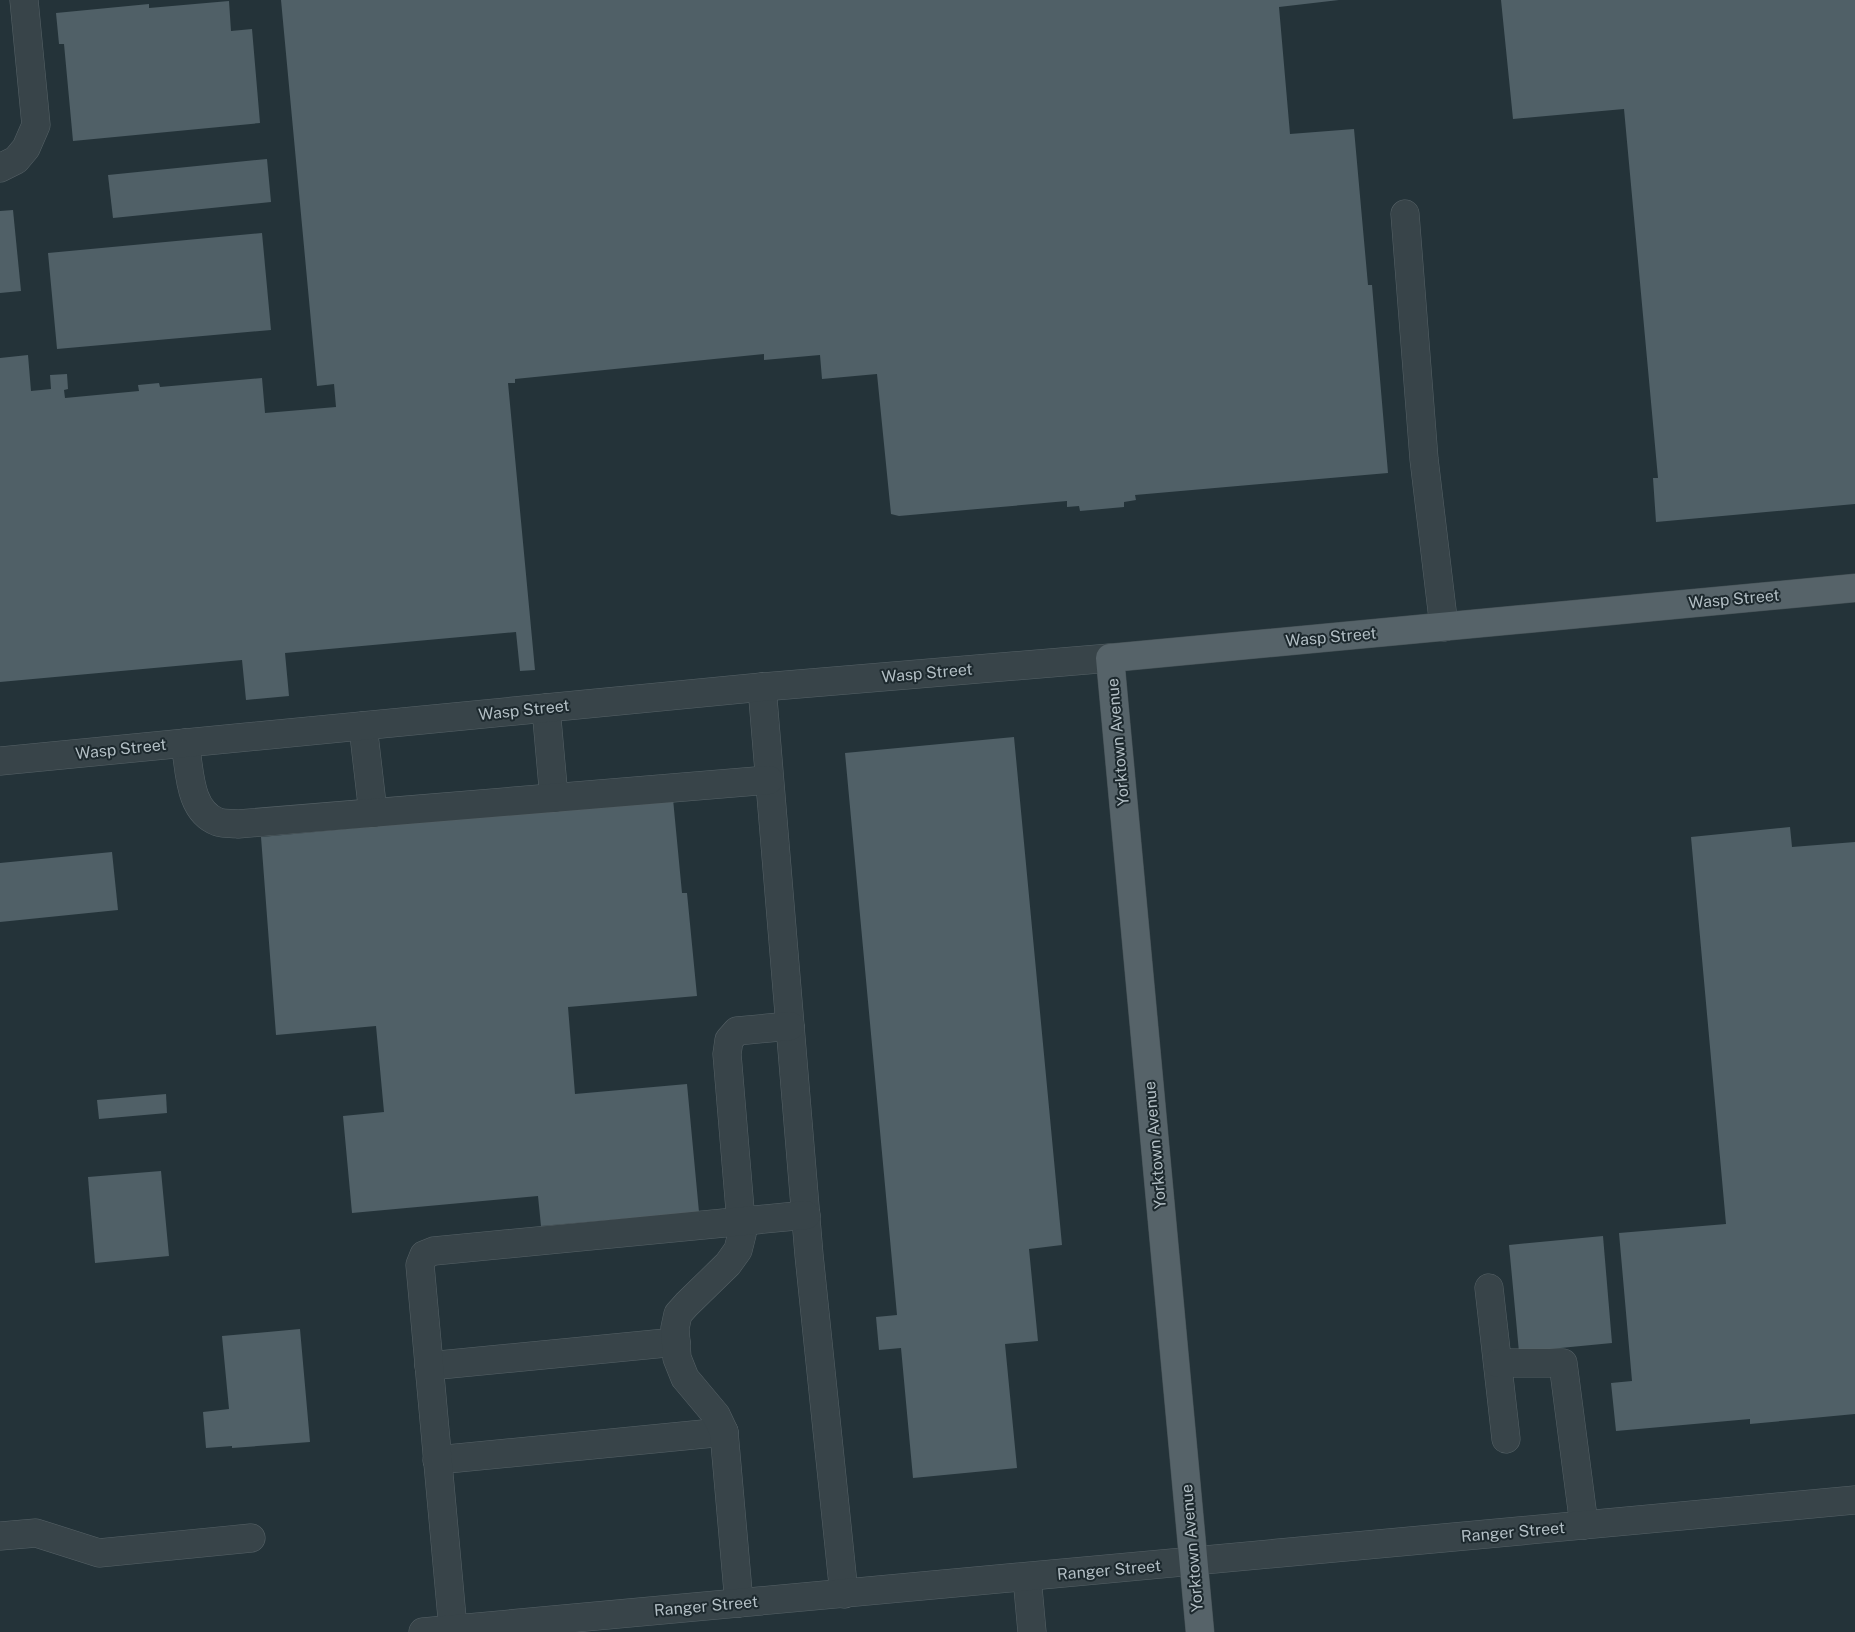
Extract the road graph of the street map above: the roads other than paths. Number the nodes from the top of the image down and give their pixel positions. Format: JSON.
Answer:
{"nodes":[{"id":1,"x":24,"y":0,"type":"edge"},
{"id":2,"x":0,"y":168,"type":"edge"},
{"id":3,"x":1405,"y":214,"type":"dead end"},
{"id":4,"x":1855,"y":588,"type":"edge"},
{"id":5,"x":1444,"y":627,"type":"junction"},
{"id":6,"x":1110,"y":658,"type":"junction"},
{"id":7,"x":762,"y":687,"type":"junction"},
{"id":8,"x":546,"y":708,"type":"junction"},
{"id":9,"x":363,"y":726,"type":"junction"},
{"id":10,"x":185,"y":743,"type":"junction"},
{"id":11,"x":0,"y":761,"type":"edge"},
{"id":12,"x":769,"y":780,"type":"junction"},
{"id":13,"x":554,"y":798,"type":"junction"},
{"id":14,"x":373,"y":812,"type":"junction"},
{"id":15,"x":790,"y":1026,"type":"junction"},
{"id":16,"x":806,"y":1215,"type":"junction"},
{"id":17,"x":741,"y":1221,"type":"junction"},
{"id":18,"x":1489,"y":1288,"type":"dead end"},
{"id":19,"x":676,"y":1342,"type":"junction"},
{"id":20,"x":1498,"y":1363,"type":"junction"},
{"id":21,"x":429,"y":1366,"type":"junction"},
{"id":22,"x":724,"y":1432,"type":"junction"},
{"id":23,"x":1506,"y":1439,"type":"dead end"},
{"id":24,"x":437,"y":1460,"type":"junction"},
{"id":25,"x":1855,"y":1500,"type":"edge"},
{"id":26,"x":1584,"y":1525,"type":"junction"},
{"id":27,"x":0,"y":1536,"type":"edge"},
{"id":28,"x":251,"y":1538,"type":"dead end"},
{"id":29,"x":1193,"y":1562,"type":"junction"},
{"id":30,"x":1027,"y":1577,"type":"junction"},
{"id":31,"x":844,"y":1594,"type":"junction"},
{"id":32,"x":739,"y":1603,"type":"junction"},
{"id":33,"x":549,"y":1626,"type":"edge"},
{"id":34,"x":453,"y":1629,"type":"junction"},
{"id":35,"x":423,"y":1632,"type":"edge"},
{"id":36,"x":1032,"y":1632,"type":"edge"},
{"id":37,"x":1200,"y":1632,"type":"edge"}],
"edges":[{"from":1,"to":2,"type":"street"},
{"from":3,"to":5,"type":"street"},
{"from":4,"to":5,"type":"main road","name":"Wasp Street"},
{"from":5,"to":6,"type":"main road","name":"Wasp Street"},
{"from":6,"to":7,"type":"street","name":"Wasp Street"},
{"from":6,"to":29,"type":"main road","name":"Yorktown Avenue"},
{"from":7,"to":8,"type":"street","name":"Wasp Street"},
{"from":7,"to":12,"type":"street"},
{"from":8,"to":9,"type":"street","name":"Wasp Street"},
{"from":8,"to":13,"type":"street"},
{"from":9,"to":10,"type":"street","name":"Wasp Street"},
{"from":9,"to":14,"type":"street"},
{"from":10,"to":11,"type":"street","name":"Wasp Street"},
{"from":10,"to":14,"type":"street"},
{"from":12,"to":13,"type":"street"},
{"from":12,"to":15,"type":"street"},
{"from":13,"to":14,"type":"street"},
{"from":15,"to":16,"type":"street"},
{"from":15,"to":17,"type":"street"},
{"from":16,"to":17,"type":"street"},
{"from":16,"to":31,"type":"street"},
{"from":17,"to":19,"type":"street"},
{"from":17,"to":21,"type":"street"},
{"from":18,"to":20,"type":"street"},
{"from":19,"to":21,"type":"street"},
{"from":19,"to":22,"type":"street"},
{"from":20,"to":23,"type":"street"},
{"from":20,"to":26,"type":"street"},
{"from":21,"to":24,"type":"street"},
{"from":22,"to":24,"type":"street"},
{"from":22,"to":32,"type":"street"},
{"from":24,"to":34,"type":"street"},
{"from":25,"to":26,"type":"street","name":"Ranger Street"},
{"from":26,"to":29,"type":"street","name":"Ranger Street"},
{"from":27,"to":28,"type":"street"},
{"from":29,"to":30,"type":"street","name":"Ranger Street"},
{"from":29,"to":37,"type":"main road","name":"Yorktown Avenue"},
{"from":30,"to":31,"type":"street","name":"Ranger Street"},
{"from":30,"to":36,"type":"street"},
{"from":31,"to":32,"type":"street","name":"Ranger Street"},
{"from":32,"to":33,"type":"street","name":"Ranger Street"},
{"from":33,"to":34,"type":"street","name":"Ranger Street"},
{"from":34,"to":35,"type":"street","name":"Ranger Street"}]}
